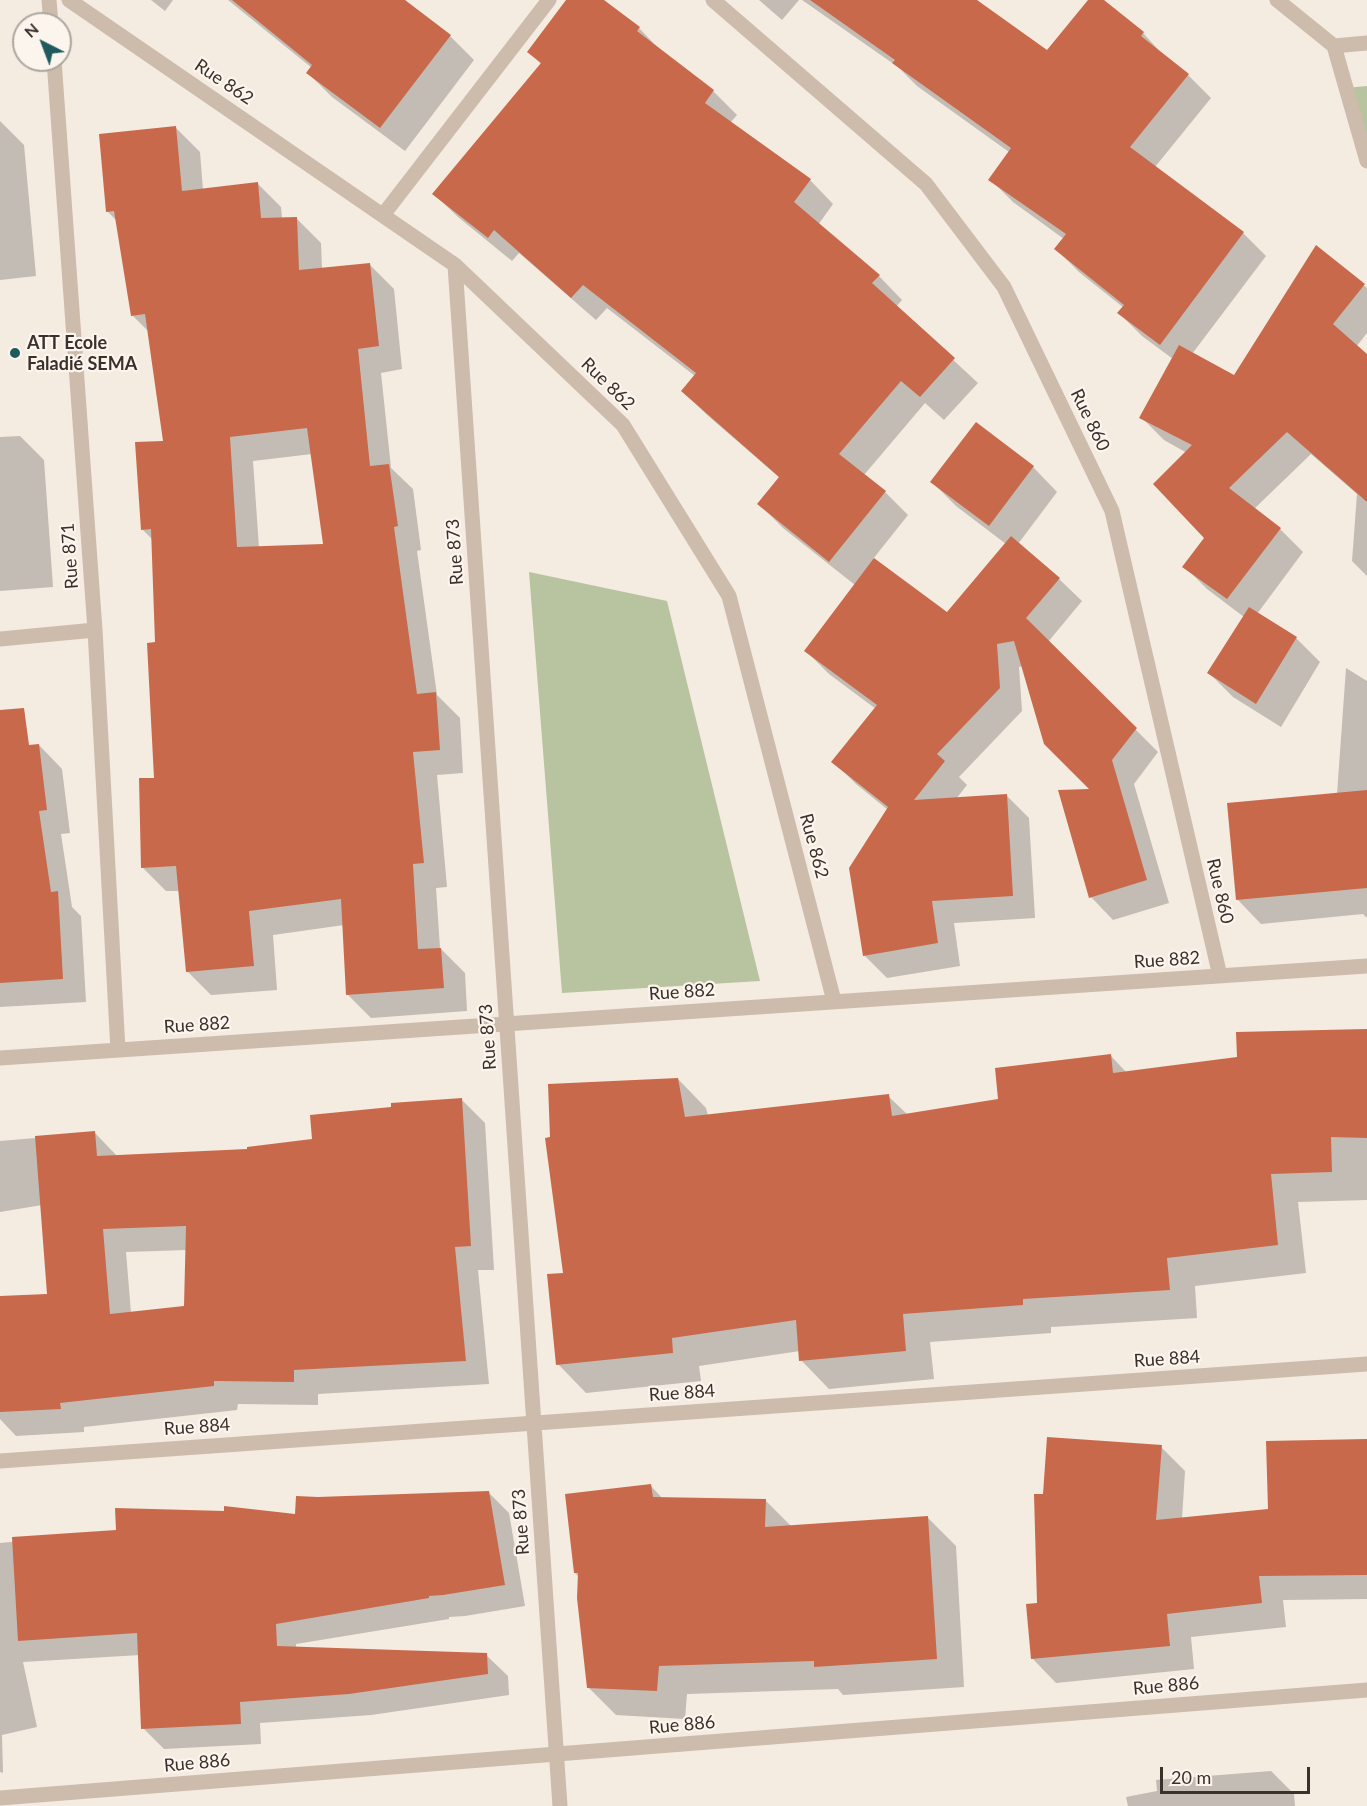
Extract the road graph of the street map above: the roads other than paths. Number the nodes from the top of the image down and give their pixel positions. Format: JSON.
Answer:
{"nodes":[{"id":1,"x":69,"y":0,"type":"edge"},
{"id":2,"x":549,"y":0,"type":"edge"},
{"id":3,"x":712,"y":0,"type":"edge"},
{"id":4,"x":1276,"y":0,"type":"edge"},
{"id":5,"x":1367,"y":43,"type":"edge"},
{"id":6,"x":1334,"y":46,"type":"junction"},
{"id":7,"x":55,"y":72,"type":"edge"},
{"id":8,"x":1367,"y":161,"type":"edge"},
{"id":9,"x":383,"y":215,"type":"junction"},
{"id":10,"x":455,"y":265,"type":"junction"},
{"id":11,"x":95,"y":630,"type":"junction"},
{"id":12,"x":0,"y":639,"type":"edge"},
{"id":13,"x":1367,"y":966,"type":"edge"},
{"id":14,"x":1220,"y":976,"type":"junction"},
{"id":15,"x":834,"y":1001,"type":"junction"},
{"id":16,"x":507,"y":1024,"type":"junction"},
{"id":17,"x":118,"y":1050,"type":"junction"},
{"id":18,"x":0,"y":1058,"type":"edge"},
{"id":19,"x":1367,"y":1364,"type":"edge"},
{"id":20,"x":534,"y":1423,"type":"junction"},
{"id":21,"x":0,"y":1461,"type":"edge"},
{"id":22,"x":1367,"y":1690,"type":"edge"},
{"id":23,"x":557,"y":1754,"type":"junction"},
{"id":24,"x":0,"y":1798,"type":"edge"},
{"id":25,"x":560,"y":1806,"type":"edge"}],
"edges":[{"from":1,"to":9,"type":"street","name":"Rue 862"},
{"from":2,"to":9,"type":"street"},
{"from":3,"to":14,"type":"street","name":"Rue 860"},
{"from":4,"to":6,"type":"street"},
{"from":5,"to":6,"type":"street"},
{"from":6,"to":8,"type":"street"},
{"from":7,"to":11,"type":"street","name":"Rue 871"},
{"from":9,"to":10,"type":"street","name":"Rue 862"},
{"from":10,"to":15,"type":"street","name":"Rue 862"},
{"from":10,"to":16,"type":"street","name":"Rue 873"},
{"from":11,"to":12,"type":"street"},
{"from":11,"to":17,"type":"street","name":"Rue 871"},
{"from":13,"to":14,"type":"street","name":"Rue 882"},
{"from":14,"to":15,"type":"street","name":"Rue 882"},
{"from":15,"to":16,"type":"street","name":"Rue 882"},
{"from":16,"to":17,"type":"street","name":"Rue 882"},
{"from":16,"to":20,"type":"street","name":"Rue 873"},
{"from":17,"to":18,"type":"street","name":"Rue 882"},
{"from":19,"to":20,"type":"street","name":"Rue 884"},
{"from":20,"to":21,"type":"street","name":"Rue 884"},
{"from":20,"to":23,"type":"street","name":"Rue 873"},
{"from":22,"to":23,"type":"street","name":"Rue 886"},
{"from":23,"to":24,"type":"street","name":"Rue 886"},
{"from":23,"to":25,"type":"street","name":"Rue 873"}]}
